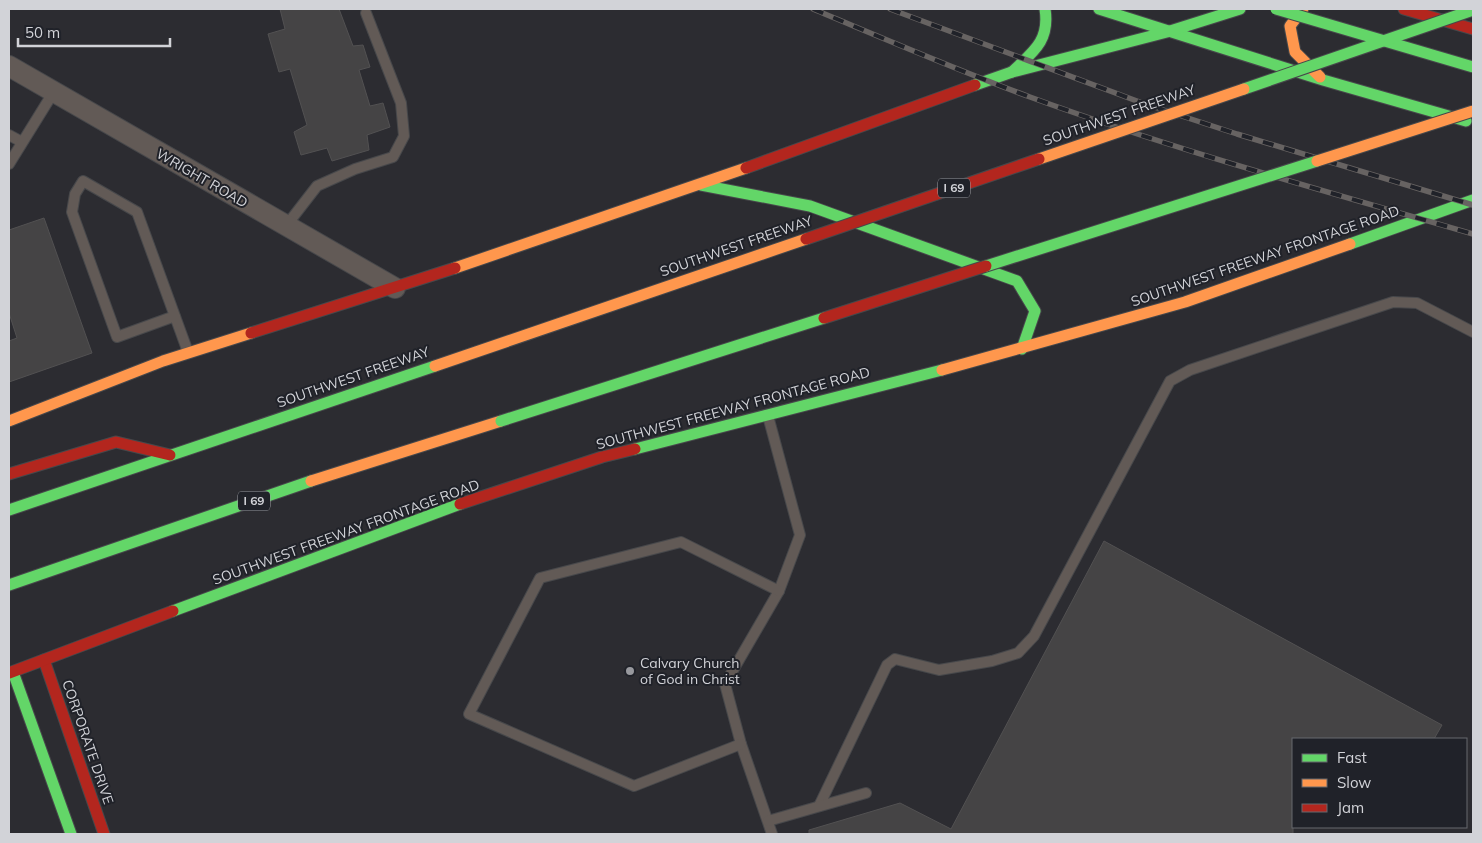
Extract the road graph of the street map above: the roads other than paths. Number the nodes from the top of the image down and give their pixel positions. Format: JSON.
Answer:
{"nodes":[{"id":1,"x":1044,"y":9,"type":"edge"},
{"id":2,"x":1099,"y":9,"type":"edge"},
{"id":3,"x":1240,"y":9,"type":"edge"},
{"id":4,"x":1276,"y":9,"type":"edge"},
{"id":5,"x":1303,"y":9,"type":"edge"},
{"id":6,"x":1404,"y":9,"type":"edge"},
{"id":7,"x":1473,"y":10,"type":"edge"},
{"id":8,"x":366,"y":13,"type":"dead end"},
{"id":9,"x":1473,"y":29,"type":"edge"},
{"id":10,"x":1167,"y":32,"type":"junction"},
{"id":11,"x":9,"y":66,"type":"edge"},
{"id":12,"x":1473,"y":67,"type":"edge"},
{"id":13,"x":1012,"y":72,"type":"junction"},
{"id":14,"x":1323,"y":80,"type":"junction"},
{"id":15,"x":53,"y":93,"type":"junction"},
{"id":16,"x":1473,"y":111,"type":"edge"},
{"id":17,"x":1473,"y":123,"type":"edge"},
{"id":18,"x":9,"y":135,"type":"edge"},
{"id":19,"x":22,"y":142,"type":"junction"},
{"id":20,"x":9,"y":164,"type":"edge"},
{"id":21,"x":700,"y":185,"type":"junction"},
{"id":22,"x":1473,"y":200,"type":"edge"},
{"id":23,"x":286,"y":226,"type":"junction"},
{"id":24,"x":395,"y":288,"type":"junction"},
{"id":25,"x":175,"y":316,"type":"junction"},
{"id":26,"x":1473,"y":332,"type":"edge"},
{"id":27,"x":1022,"y":349,"type":"junction"},
{"id":28,"x":189,"y":353,"type":"junction"},
{"id":29,"x":767,"y":414,"type":"junction"},
{"id":30,"x":9,"y":421,"type":"edge"},
{"id":31,"x":170,"y":455,"type":"junction"},
{"id":32,"x":9,"y":474,"type":"edge"},
{"id":33,"x":9,"y":510,"type":"edge"},
{"id":34,"x":9,"y":585,"type":"edge"},
{"id":35,"x":779,"y":591,"type":"junction"},
{"id":36,"x":44,"y":660,"type":"junction"},
{"id":37,"x":11,"y":673,"type":"edge"},
{"id":38,"x":740,"y":744,"type":"junction"},
{"id":39,"x":866,"y":793,"type":"dead end"},
{"id":40,"x":819,"y":806,"type":"junction"},
{"id":41,"x":768,"y":821,"type":"junction"},
{"id":42,"x":71,"y":834,"type":"edge"},
{"id":43,"x":104,"y":834,"type":"edge"},
{"id":44,"x":772,"y":834,"type":"edge"}],
"edges":[{"from":1,"to":13,"type":"main road"},
{"from":2,"to":10,"type":"main road"},
{"from":3,"to":10,"type":"main road"},
{"from":4,"to":12,"type":"main road","bridge":true},
{"from":5,"to":14,"type":"main road"},
{"from":6,"to":9,"type":"main road","bridge":true},
{"from":7,"to":31,"type":"main road","name":"SOUTHWEST FREEWAY","number":"I 69","bridge":true},
{"from":8,"to":23,"type":"lane"},
{"from":10,"to":13,"type":"main road"},
{"from":10,"to":14,"type":"main road"},
{"from":11,"to":15,"type":"street","name":"WRIGHT ROAD"},
{"from":13,"to":21,"type":"main road"},
{"from":14,"to":17,"type":"main road"},
{"from":15,"to":19,"type":"lane"},
{"from":15,"to":23,"type":"street","name":"WRIGHT ROAD"},
{"from":16,"to":34,"type":"main road","number":"I 69","bridge":true},
{"from":18,"to":19,"type":"lane"},
{"from":19,"to":20,"type":"lane"},
{"from":21,"to":24,"type":"main road"},
{"from":21,"to":27,"type":"main road"},
{"from":22,"to":27,"type":"main road","name":"SOUTHWEST FREEWAY FRONTAGE ROAD"},
{"from":23,"to":24,"type":"street","name":"WRIGHT ROAD"},
{"from":24,"to":28,"type":"main road"},
{"from":25,"to":25,"type":"lane"},
{"from":25,"to":28,"type":"lane"},
{"from":26,"to":40,"type":"lane"},
{"from":27,"to":29,"type":"main road","name":"SOUTHWEST FREEWAY FRONTAGE ROAD"},
{"from":28,"to":30,"type":"main road"},
{"from":29,"to":35,"type":"lane"},
{"from":29,"to":36,"type":"main road","name":"SOUTHWEST FREEWAY FRONTAGE ROAD"},
{"from":31,"to":32,"type":"main road"},
{"from":31,"to":33,"type":"main road","name":"SOUTHWEST FREEWAY","number":"I 69"},
{"from":35,"to":38,"type":"lane"},
{"from":35,"to":38,"type":"lane"},
{"from":36,"to":37,"type":"main road","name":"SOUTHWEST FREEWAY FRONTAGE ROAD"},
{"from":36,"to":43,"type":"main road","name":"CORPORATE DRIVE"},
{"from":37,"to":42,"type":"main road"},
{"from":38,"to":41,"type":"lane"},
{"from":39,"to":40,"type":"lane"},
{"from":40,"to":41,"type":"lane"},
{"from":41,"to":44,"type":"lane"}]}
